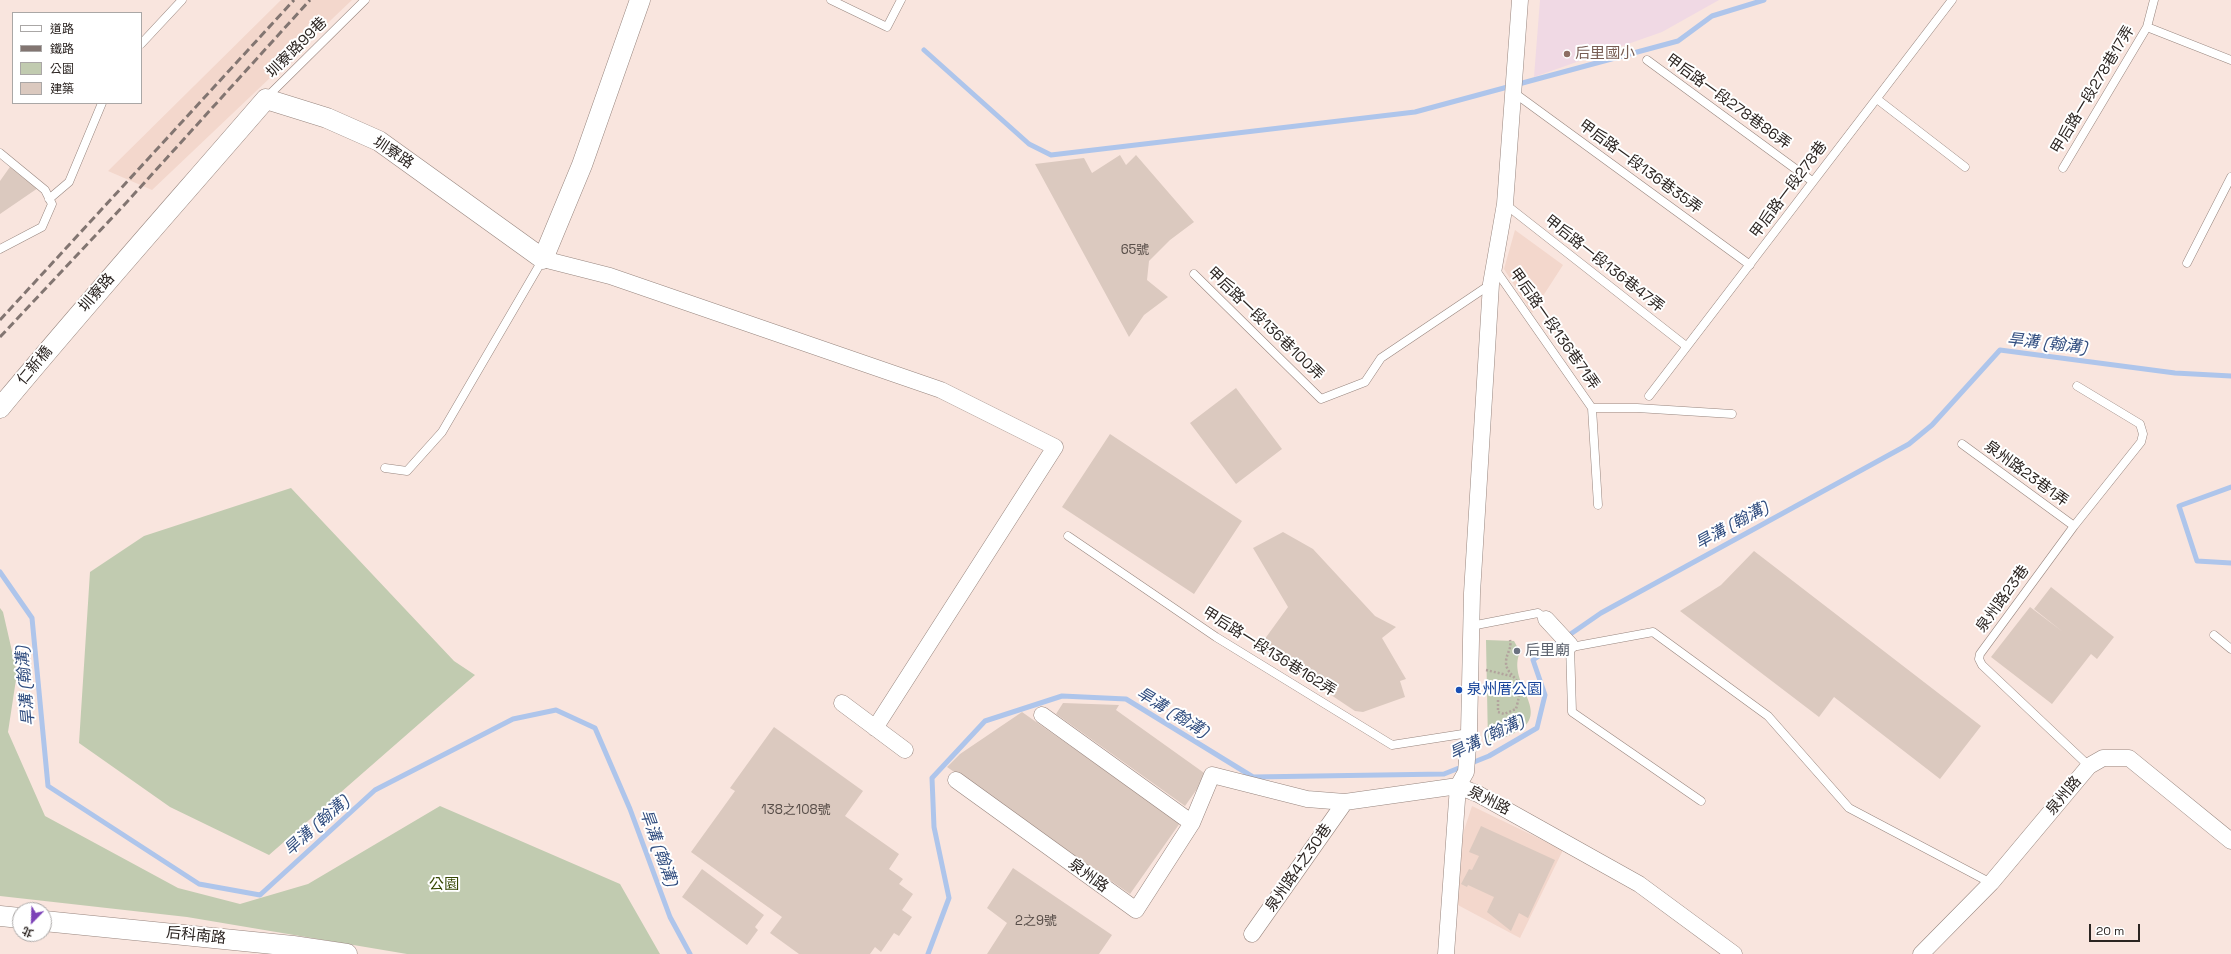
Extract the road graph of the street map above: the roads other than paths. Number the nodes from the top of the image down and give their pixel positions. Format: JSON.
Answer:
{"nodes":[{"id":1,"x":182,"y":0,"type":"edge"},
{"id":2,"x":365,"y":0,"type":"edge"},
{"id":3,"x":640,"y":0,"type":"edge"},
{"id":4,"x":831,"y":0,"type":"edge"},
{"id":5,"x":901,"y":0,"type":"edge"},
{"id":6,"x":1520,"y":0,"type":"edge"},
{"id":7,"x":1952,"y":0,"type":"edge"},
{"id":8,"x":2154,"y":0,"type":"edge"},
{"id":9,"x":2147,"y":27,"type":"junction"},
{"id":10,"x":142,"y":43,"type":"edge"},
{"id":11,"x":1647,"y":60,"type":"dead end"},
{"id":12,"x":2231,"y":60,"type":"edge"},
{"id":13,"x":1513,"y":86,"type":"junction"},
{"id":14,"x":266,"y":99,"type":"junction"},
{"id":15,"x":1876,"y":99,"type":"junction"},
{"id":16,"x":102,"y":104,"type":"edge"},
{"id":17,"x":0,"y":153,"type":"edge"},
{"id":18,"x":1965,"y":167,"type":"dead end"},
{"id":19,"x":2063,"y":168,"type":"dead end"},
{"id":20,"x":2231,"y":177,"type":"edge"},
{"id":21,"x":1812,"y":181,"type":"junction"},
{"id":22,"x":49,"y":199,"type":"junction"},
{"id":23,"x":1505,"y":204,"type":"junction"},
{"id":24,"x":0,"y":249,"type":"edge"},
{"id":25,"x":543,"y":259,"type":"junction"},
{"id":26,"x":2187,"y":263,"type":"dead end"},
{"id":27,"x":1750,"y":265,"type":"junction"},
{"id":28,"x":1495,"y":268,"type":"junction"},
{"id":29,"x":1194,"y":274,"type":"dead end"},
{"id":30,"x":1491,"y":284,"type":"junction"},
{"id":31,"x":55,"y":342,"type":"joint"},
{"id":32,"x":1686,"y":346,"type":"junction"},
{"id":33,"x":2077,"y":386,"type":"dead end"},
{"id":34,"x":1649,"y":396,"type":"dead end"},
{"id":35,"x":0,"y":408,"type":"edge"},
{"id":36,"x":1592,"y":408,"type":"junction"},
{"id":37,"x":1732,"y":414,"type":"dead end"},
{"id":38,"x":1962,"y":444,"type":"dead end"},
{"id":39,"x":384,"y":468,"type":"dead end"},
{"id":40,"x":1598,"y":505,"type":"dead end"},
{"id":41,"x":2074,"y":526,"type":"junction"},
{"id":42,"x":1068,"y":536,"type":"dead end"},
{"id":43,"x":1546,"y":619,"type":"joint"},
{"id":44,"x":1471,"y":626,"type":"junction"},
{"id":45,"x":2214,"y":635,"type":"dead end"},
{"id":46,"x":1570,"y":645,"type":"junction"},
{"id":47,"x":2231,"y":649,"type":"edge"},
{"id":48,"x":842,"y":703,"type":"dead end"},
{"id":49,"x":1042,"y":715,"type":"dead end"},
{"id":50,"x":876,"y":728,"type":"junction"},
{"id":51,"x":1469,"y":733,"type":"junction"},
{"id":52,"x":905,"y":750,"type":"dead end"},
{"id":53,"x":2088,"y":766,"type":"junction"},
{"id":54,"x":956,"y":780,"type":"dead end"},
{"id":55,"x":1458,"y":786,"type":"junction"},
{"id":56,"x":1701,"y":801,"type":"dead end"},
{"id":57,"x":1345,"y":802,"type":"junction"},
{"id":58,"x":1192,"y":823,"type":"junction"},
{"id":59,"x":2229,"y":835,"type":"edge"},
{"id":60,"x":1991,"y":883,"type":"junction"},
{"id":61,"x":0,"y":916,"type":"edge"},
{"id":62,"x":12,"y":917,"type":"edge"},
{"id":63,"x":52,"y":922,"type":"edge"},
{"id":64,"x":0,"y":930,"type":"edge"},
{"id":65,"x":12,"y":931,"type":"edge"},
{"id":66,"x":1252,"y":934,"type":"dead end"},
{"id":67,"x":52,"y":935,"type":"edge"},
{"id":68,"x":237,"y":954,"type":"edge"},
{"id":69,"x":347,"y":954,"type":"edge"},
{"id":70,"x":1446,"y":954,"type":"edge"},
{"id":71,"x":1734,"y":954,"type":"edge"},
{"id":72,"x":1921,"y":954,"type":"edge"}],
"edges":[{"from":1,"to":10,"type":"lane"},
{"from":2,"to":14,"type":"lane","name":"圳寮路99巷"},
{"from":3,"to":25,"type":"street"},
{"from":4,"to":5,"type":"lane"},
{"from":6,"to":13,"type":"street"},
{"from":7,"to":15,"type":"lane","name":"甲后路一段278巷"},
{"from":8,"to":9,"type":"lane","name":"甲后路一段278巷17弄"},
{"from":9,"to":12,"type":"lane"},
{"from":9,"to":19,"type":"lane","name":"甲后路一段278巷17弄"},
{"from":11,"to":21,"type":"lane","name":"甲后路一段278巷86弄"},
{"from":13,"to":23,"type":"street"},
{"from":13,"to":27,"type":"lane","name":"甲后路一段136巷35弄"},
{"from":14,"to":25,"type":"street","name":"圳寮路"},
{"from":14,"to":31,"type":"street","name":"圳寮路"},
{"from":15,"to":18,"type":"lane"},
{"from":15,"to":21,"type":"lane","name":"甲后路一段278巷"},
{"from":16,"to":22,"type":"lane"},
{"from":17,"to":22,"type":"lane"},
{"from":20,"to":26,"type":"lane"},
{"from":21,"to":27,"type":"lane","name":"甲后路一段278巷"},
{"from":22,"to":24,"type":"lane"},
{"from":23,"to":28,"type":"street"},
{"from":23,"to":32,"type":"lane","name":"甲后路一段136巷47弄"},
{"from":25,"to":39,"type":"lane"},
{"from":25,"to":50,"type":"street"},
{"from":27,"to":32,"type":"lane","name":"甲后路一段278巷"},
{"from":28,"to":30,"type":"street"},
{"from":28,"to":36,"type":"lane","name":"甲后路一段136巷71弄"},
{"from":29,"to":30,"type":"lane","name":"甲后路一段136巷100弄"},
{"from":30,"to":44,"type":"street"},
{"from":31,"to":35,"type":"street","name":"仁新橋"},
{"from":32,"to":34,"type":"lane","name":"甲后路一段278巷"},
{"from":33,"to":41,"type":"lane","name":"泉州路23巷"},
{"from":36,"to":37,"type":"lane","name":"甲后路一段136巷71弄"},
{"from":36,"to":40,"type":"lane"},
{"from":38,"to":41,"type":"lane","name":"泉州路23巷1弄"},
{"from":41,"to":53,"type":"lane","name":"泉州路23巷"},
{"from":42,"to":51,"type":"lane","name":"甲后路一段136巷162弄"},
{"from":43,"to":44,"type":"lane"},
{"from":43,"to":46,"type":"street"},
{"from":44,"to":51,"type":"street"},
{"from":45,"to":47,"type":"lane"},
{"from":46,"to":56,"type":"lane"},
{"from":46,"to":60,"type":"lane"},
{"from":48,"to":50,"type":"street"},
{"from":49,"to":58,"type":"street"},
{"from":50,"to":52,"type":"street"},
{"from":51,"to":55,"type":"street"},
{"from":53,"to":59,"type":"street","name":"泉州路"},
{"from":53,"to":60,"type":"street","name":"泉州路"},
{"from":54,"to":58,"type":"street","name":"泉州路"},
{"from":55,"to":57,"type":"street","name":"泉州路"},
{"from":55,"to":70,"type":"street"},
{"from":55,"to":71,"type":"street","name":"泉州路"},
{"from":57,"to":58,"type":"street","name":"泉州路"},
{"from":57,"to":66,"type":"street","name":"泉州路4之30巷"},
{"from":60,"to":72,"type":"street","name":"泉州路"},
{"from":61,"to":62,"type":"street"},
{"from":63,"to":69,"type":"street","name":"后科南路"},
{"from":64,"to":65,"type":"street"},
{"from":67,"to":68,"type":"street","name":"后科南路"}]}
